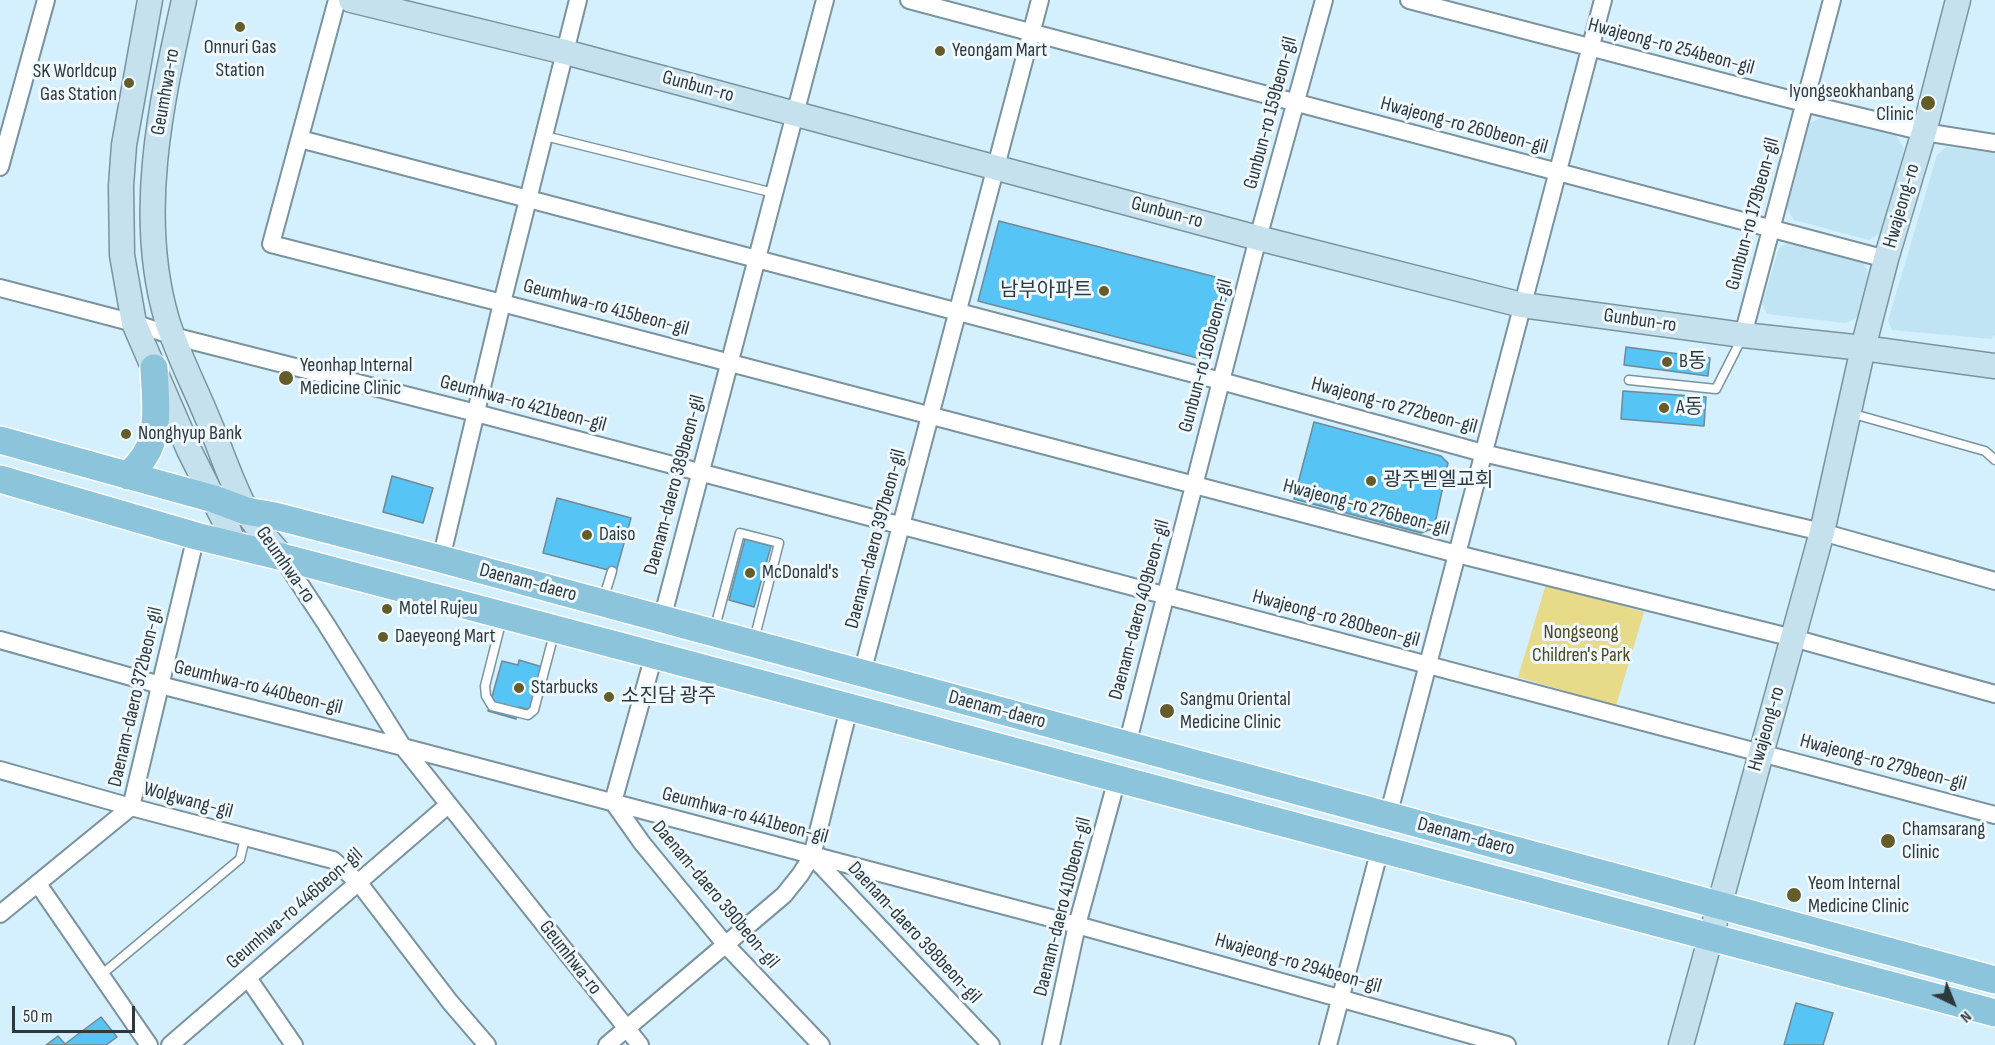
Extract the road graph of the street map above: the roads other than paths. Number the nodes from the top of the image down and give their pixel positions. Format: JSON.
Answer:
{"nodes":[{"id":1,"x":46,"y":0,"type":"edge"},
{"id":2,"x":150,"y":0,"type":"edge"},
{"id":3,"x":184,"y":0,"type":"edge"},
{"id":4,"x":337,"y":0,"type":"edge"},
{"id":5,"x":351,"y":0,"type":"edge"},
{"id":6,"x":578,"y":0,"type":"edge"},
{"id":7,"x":825,"y":0,"type":"edge"},
{"id":8,"x":909,"y":0,"type":"edge"},
{"id":9,"x":1040,"y":0,"type":"edge"},
{"id":10,"x":1324,"y":0,"type":"edge"},
{"id":11,"x":1408,"y":0,"type":"edge"},
{"id":12,"x":1603,"y":0,"type":"edge"},
{"id":13,"x":1832,"y":0,"type":"edge"},
{"id":14,"x":1958,"y":0,"type":"edge"},
{"id":15,"x":1031,"y":33,"type":"junction"},
{"id":16,"x":1590,"y":47,"type":"junction"},
{"id":17,"x":565,"y":52,"type":"junction"},
{"id":18,"x":1296,"y":103,"type":"junction"},
{"id":19,"x":1804,"y":103,"type":"junction"},
{"id":20,"x":795,"y":113,"type":"junction"},
{"id":21,"x":1924,"y":132,"type":"junction"},
{"id":22,"x":545,"y":136,"type":"junction"},
{"id":23,"x":300,"y":140,"type":"junction"},
{"id":24,"x":1995,"y":143,"type":"edge"},
{"id":25,"x":0,"y":167,"type":"edge"},
{"id":26,"x":994,"y":168,"type":"junction"},
{"id":27,"x":1557,"y":173,"type":"junction"},
{"id":28,"x":774,"y":193,"type":"junction"},
{"id":29,"x":529,"y":199,"type":"junction"},
{"id":30,"x":1771,"y":229,"type":"junction"},
{"id":31,"x":1258,"y":238,"type":"junction"},
{"id":32,"x":757,"y":258,"type":"junction"},
{"id":33,"x":1886,"y":259,"type":"junction"},
{"id":34,"x":0,"y":288,"type":"edge"},
{"id":35,"x":502,"y":303,"type":"junction"},
{"id":36,"x":1522,"y":305,"type":"junction"},
{"id":37,"x":957,"y":311,"type":"junction"},
{"id":38,"x":134,"y":323,"type":"junction"},
{"id":39,"x":1743,"y":335,"type":"junction"},
{"id":40,"x":173,"y":336,"type":"junction"},
{"id":41,"x":1863,"y":348,"type":"junction"},
{"id":42,"x":729,"y":363,"type":"junction"},
{"id":43,"x":1995,"y":366,"type":"edge"},
{"id":44,"x":154,"y":368,"type":"junction"},
{"id":45,"x":1629,"y":380,"type":"dead end"},
{"id":46,"x":1221,"y":381,"type":"junction"},
{"id":47,"x":476,"y":413,"type":"junction"},
{"id":48,"x":1850,"y":413,"type":"junction"},
{"id":49,"x":930,"y":415,"type":"junction"},
{"id":50,"x":0,"y":440,"type":"edge"},
{"id":51,"x":1483,"y":453,"type":"junction"},
{"id":52,"x":1995,"y":460,"type":"edge"},
{"id":53,"x":700,"y":473,"type":"junction"},
{"id":54,"x":128,"y":476,"type":"junction"},
{"id":55,"x":0,"y":479,"type":"edge"},
{"id":56,"x":1194,"y":485,"type":"junction"},
{"id":57,"x":214,"y":499,"type":"junction"},
{"id":58,"x":246,"y":511,"type":"junction"},
{"id":59,"x":901,"y":526,"type":"junction"},
{"id":60,"x":1822,"y":532,"type":"junction"},
{"id":61,"x":196,"y":536,"type":"junction"},
{"id":62,"x":234,"y":545,"type":"junction"},
{"id":63,"x":1457,"y":554,"type":"junction"},
{"id":64,"x":282,"y":557,"type":"junction"},
{"id":65,"x":441,"y":559,"type":"junction"},
{"id":66,"x":612,"y":571,"type":"dead end"},
{"id":67,"x":1995,"y":581,"type":"edge"},
{"id":68,"x":1165,"y":596,"type":"junction"},
{"id":69,"x":603,"y":603,"type":"junction"},
{"id":70,"x":503,"y":615,"type":"junction"},
{"id":71,"x":662,"y":619,"type":"junction"},
{"id":72,"x":556,"y":629,"type":"junction"},
{"id":73,"x":714,"y":633,"type":"junction"},
{"id":74,"x":1793,"y":638,"type":"junction"},
{"id":75,"x":0,"y":640,"type":"edge"},
{"id":76,"x":753,"y":644,"type":"junction"},
{"id":77,"x":654,"y":655,"type":"junction"},
{"id":78,"x":1427,"y":665,"type":"junction"},
{"id":79,"x":862,"y":673,"type":"junction"},
{"id":80,"x":160,"y":685,"type":"junction"},
{"id":81,"x":1995,"y":694,"type":"edge"},
{"id":82,"x":849,"y":708,"type":"junction"},
{"id":83,"x":1127,"y":745,"type":"junction"},
{"id":84,"x":403,"y":747,"type":"junction"},
{"id":85,"x":1760,"y":752,"type":"junction"},
{"id":86,"x":0,"y":770,"type":"edge"},
{"id":87,"x":1117,"y":779,"type":"junction"},
{"id":88,"x":613,"y":802,"type":"junction"},
{"id":89,"x":448,"y":805,"type":"junction"},
{"id":90,"x":131,"y":807,"type":"junction"},
{"id":91,"x":1995,"y":814,"type":"edge"},
{"id":92,"x":1388,"y":816,"type":"junction"},
{"id":93,"x":244,"y":838,"type":"junction"},
{"id":94,"x":1380,"y":849,"type":"junction"},
{"id":95,"x":812,"y":856,"type":"junction"},
{"id":96,"x":359,"y":883,"type":"junction"},
{"id":97,"x":38,"y":884,"type":"junction"},
{"id":98,"x":1719,"y":904,"type":"junction"},
{"id":99,"x":0,"y":914,"type":"edge"},
{"id":100,"x":1077,"y":925,"type":"junction"},
{"id":101,"x":1710,"y":936,"type":"junction"},
{"id":102,"x":725,"y":944,"type":"junction"},
{"id":103,"x":101,"y":975,"type":"junction"},
{"id":104,"x":248,"y":978,"type":"junction"},
{"id":105,"x":1995,"y":980,"type":"edge"},
{"id":106,"x":1340,"y":998,"type":"junction"},
{"id":107,"x":1995,"y":1013,"type":"edge"},
{"id":108,"x":626,"y":1030,"type":"junction"},
{"id":109,"x":149,"y":1045,"type":"edge"},
{"id":110,"x":170,"y":1045,"type":"edge"},
{"id":111,"x":294,"y":1045,"type":"edge"},
{"id":112,"x":487,"y":1045,"type":"edge"},
{"id":113,"x":607,"y":1045,"type":"edge"},
{"id":114,"x":640,"y":1045,"type":"edge"},
{"id":115,"x":821,"y":1045,"type":"edge"},
{"id":116,"x":991,"y":1045,"type":"edge"},
{"id":117,"x":1051,"y":1045,"type":"edge"},
{"id":118,"x":1328,"y":1045,"type":"edge"},
{"id":119,"x":1507,"y":1045,"type":"edge"},
{"id":120,"x":1681,"y":1045,"type":"edge"}],
"edges":[{"from":1,"to":25,"type":"street"},
{"from":2,"to":38,"type":"street","name":"Geumhwa-ro"},
{"from":3,"to":40,"type":"street","name":"Geumhwa-ro"},
{"from":4,"to":23,"type":"street"},
{"from":5,"to":17,"type":"street","name":"Gunbun-ro"},
{"from":6,"to":17,"type":"street"},
{"from":7,"to":20,"type":"street","name":"Daenam-daero 389beon-gil"},
{"from":8,"to":15,"type":"street","name":"Hwajeong-ro 260beon-gil"},
{"from":9,"to":15,"type":"street","name":"Daenam-daero 397beon-gil"},
{"from":10,"to":18,"type":"street","name":"Gunbun-ro 159beon-gil"},
{"from":11,"to":16,"type":"street","name":"Hwajeong-ro 254beon-gil"},
{"from":12,"to":16,"type":"street"},
{"from":13,"to":19,"type":"street","name":"Gunbun-ro 179beon-gil"},
{"from":14,"to":21,"type":"street","name":"Hwajeong-ro"},
{"from":15,"to":18,"type":"street","name":"Hwajeong-ro 260beon-gil"},
{"from":15,"to":26,"type":"street","name":"Daenam-daero 397beon-gil"},
{"from":16,"to":19,"type":"street","name":"Hwajeong-ro 254beon-gil"},
{"from":16,"to":27,"type":"street"},
{"from":17,"to":20,"type":"street","name":"Gunbun-ro"},
{"from":17,"to":22,"type":"street"},
{"from":18,"to":27,"type":"street","name":"Hwajeong-ro 260beon-gil"},
{"from":18,"to":31,"type":"street","name":"Gunbun-ro 159beon-gil"},
{"from":19,"to":21,"type":"street","name":"Hwajeong-ro 254beon-gil"},
{"from":19,"to":30,"type":"street","name":"Gunbun-ro 179beon-gil"},
{"from":20,"to":26,"type":"street","name":"Gunbun-ro"},
{"from":20,"to":28,"type":"street","name":"Daenam-daero 389beon-gil"},
{"from":21,"to":24,"type":"street","name":"Hwajeong-ro 254beon-gil"},
{"from":21,"to":33,"type":"street","name":"Hwajeong-ro"},
{"from":22,"to":28,"type":"lane"},
{"from":22,"to":29,"type":"street"},
{"from":23,"to":29,"type":"street","name":"Hwajeong-ro 272beon-gil"},
{"from":23,"to":35,"type":"street","name":"Geumhwa-ro 415beon-gil"},
{"from":26,"to":31,"type":"street","name":"Gunbun-ro"},
{"from":26,"to":37,"type":"street","name":"Daenam-daero 397beon-gil"},
{"from":27,"to":30,"type":"street","name":"Hwajeong-ro 260beon-gil"},
{"from":27,"to":36,"type":"street"},
{"from":28,"to":32,"type":"street","name":"Daenam-daero 389beon-gil"},
{"from":29,"to":32,"type":"street","name":"Hwajeong-ro 272beon-gil"},
{"from":29,"to":35,"type":"street"},
{"from":30,"to":33,"type":"street","name":"Hwajeong-ro 260beon-gil"},
{"from":30,"to":39,"type":"street","name":"Gunbun-ro 179beon-gil"},
{"from":31,"to":36,"type":"street","name":"Gunbun-ro"},
{"from":31,"to":46,"type":"street","name":"Gunbun-ro 160beon-gil"},
{"from":32,"to":37,"type":"street","name":"Hwajeong-ro 272beon-gil"},
{"from":32,"to":42,"type":"street","name":"Daenam-daero 389beon-gil"},
{"from":33,"to":41,"type":"street","name":"Hwajeong-ro"},
{"from":34,"to":38,"type":"street","name":"Geumhwa-ro 421beon-gil"},
{"from":35,"to":42,"type":"street","name":"Geumhwa-ro 415beon-gil"},
{"from":35,"to":47,"type":"street"},
{"from":36,"to":39,"type":"street","name":"Gunbun-ro"},
{"from":36,"to":51,"type":"street"},
{"from":37,"to":46,"type":"street","name":"Hwajeong-ro 272beon-gil"},
{"from":37,"to":49,"type":"street","name":"Daenam-daero 397beon-gil"},
{"from":38,"to":40,"type":"street","name":"Geumhwa-ro 421beon-gil"},
{"from":38,"to":44,"type":"street","name":"Geumhwa-ro"},
{"from":39,"to":41,"type":"street","name":"Gunbun-ro"},
{"from":39,"to":45,"type":"lane"},
{"from":40,"to":47,"type":"street","name":"Geumhwa-ro 421beon-gil"},
{"from":40,"to":58,"type":"street","name":"Geumhwa-ro"},
{"from":41,"to":43,"type":"street","name":"Gunbun-ro"},
{"from":41,"to":48,"type":"street","name":"Hwajeong-ro"},
{"from":42,"to":49,"type":"street","name":"Geumhwa-ro 415beon-gil"},
{"from":42,"to":53,"type":"street","name":"Daenam-daero 389beon-gil"},
{"from":44,"to":54,"type":"main road"},
{"from":44,"to":57,"type":"street","name":"Geumhwa-ro"},
{"from":46,"to":51,"type":"street","name":"Hwajeong-ro 272beon-gil"},
{"from":46,"to":56,"type":"street","name":"Gunbun-ro 160beon-gil"},
{"from":47,"to":53,"type":"street","name":"Geumhwa-ro 421beon-gil"},
{"from":47,"to":65,"type":"street"},
{"from":48,"to":52,"type":"lane"},
{"from":48,"to":60,"type":"street","name":"Hwajeong-ro"},
{"from":49,"to":56,"type":"street","name":"Hwajeong-ro 276beon-gil"},
{"from":49,"to":59,"type":"street","name":"Daenam-daero 397beon-gil"},
{"from":50,"to":54,"type":"main road","name":"Daenam-daero"},
{"from":51,"to":60,"type":"street","name":"Hwajeong-ro 272beon-gil"},
{"from":51,"to":63,"type":"street"},
{"from":53,"to":59,"type":"street","name":"Geumhwa-ro 421beon-gil"},
{"from":53,"to":71,"type":"street","name":"Daenam-daero 389beon-gil"},
{"from":54,"to":57,"type":"main road","name":"Daenam-daero"},
{"from":55,"to":61,"type":"main road","name":"Daenam-daero"},
{"from":56,"to":63,"type":"street","name":"Hwajeong-ro 276beon-gil"},
{"from":56,"to":68,"type":"street","name":"Daenam-daero 409beon-gil"},
{"from":57,"to":58,"type":"main road","name":"Daenam-daero"},
{"from":57,"to":62,"type":"street","name":"Geumhwa-ro"},
{"from":58,"to":64,"type":"street","name":"Geumhwa-ro"},
{"from":58,"to":65,"type":"main road","name":"Daenam-daero"},
{"from":59,"to":68,"type":"street","name":"Hwajeong-ro 280beon-gil"},
{"from":59,"to":79,"type":"street","name":"Daenam-daero 397beon-gil"},
{"from":60,"to":67,"type":"street","name":"Hwajeong-ro 272beon-gil"},
{"from":60,"to":74,"type":"street","name":"Hwajeong-ro"},
{"from":61,"to":62,"type":"main road","name":"Daenam-daero"},
{"from":61,"to":80,"type":"street","name":"Daenam-daero 372beon-gil"},
{"from":62,"to":64,"type":"main road","name":"Daenam-daero"},
{"from":63,"to":74,"type":"street","name":"Hwajeong-ro 276beon-gil"},
{"from":63,"to":78,"type":"street"},
{"from":64,"to":70,"type":"main road","name":"Daenam-daero"},
{"from":64,"to":84,"type":"street","name":"Geumhwa-ro"},
{"from":65,"to":69,"type":"main road","name":"Daenam-daero"},
{"from":66,"to":69,"type":"lane"},
{"from":68,"to":78,"type":"street","name":"Hwajeong-ro 280beon-gil"},
{"from":68,"to":83,"type":"street","name":"Daenam-daero 409beon-gil"},
{"from":69,"to":71,"type":"main road","name":"Daenam-daero"},
{"from":70,"to":72,"type":"main road","name":"Daenam-daero"},
{"from":70,"to":72,"type":"lane"},
{"from":71,"to":73,"type":"main road","name":"Daenam-daero"},
{"from":72,"to":77,"type":"main road","name":"Daenam-daero"},
{"from":73,"to":76,"type":"main road","name":"Daenam-daero"},
{"from":73,"to":76,"type":"lane"},
{"from":74,"to":81,"type":"street","name":"Hwajeong-ro 276beon-gil"},
{"from":74,"to":85,"type":"street","name":"Hwajeong-ro"},
{"from":75,"to":80,"type":"street","name":"Geumhwa-ro 440beon-gil"},
{"from":76,"to":79,"type":"main road","name":"Daenam-daero"},
{"from":77,"to":82,"type":"main road","name":"Daenam-daero"},
{"from":77,"to":88,"type":"street"},
{"from":78,"to":85,"type":"street","name":"Hwajeong-ro 280beon-gil"},
{"from":78,"to":92,"type":"street"},
{"from":79,"to":83,"type":"main road","name":"Daenam-daero"},
{"from":80,"to":84,"type":"street","name":"Geumhwa-ro 440beon-gil"},
{"from":80,"to":90,"type":"street","name":"Daenam-daero 372beon-gil"},
{"from":82,"to":87,"type":"main road","name":"Daenam-daero"},
{"from":82,"to":95,"type":"street"},
{"from":83,"to":92,"type":"main road","name":"Daenam-daero"},
{"from":84,"to":88,"type":"street","name":"Geumhwa-ro 441beon-gil"},
{"from":84,"to":89,"type":"street","name":"Geumhwa-ro"},
{"from":85,"to":91,"type":"street","name":"Hwajeong-ro 279beon-gil"},
{"from":85,"to":98,"type":"street","name":"Hwajeong-ro"},
{"from":86,"to":90,"type":"street","name":"Wolgwang-gil"},
{"from":87,"to":94,"type":"main road","name":"Daenam-daero"},
{"from":87,"to":100,"type":"street","name":"Daenam-daero 410beon-gil"},
{"from":88,"to":95,"type":"street","name":"Geumhwa-ro 441beon-gil"},
{"from":88,"to":102,"type":"street","name":"Daenam-daero 390beon-gil"},
{"from":89,"to":96,"type":"street","name":"Geumhwa-ro 446beon-gil"},
{"from":89,"to":108,"type":"street","name":"Geumhwa-ro"},
{"from":90,"to":93,"type":"street","name":"Wolgwang-gil"},
{"from":90,"to":97,"type":"street","name":"Daenam-daero 372beon-gil"},
{"from":92,"to":98,"type":"main road","name":"Daenam-daero"},
{"from":93,"to":96,"type":"street","name":"Wolgwang-gil"},
{"from":93,"to":103,"type":"lane"},
{"from":94,"to":101,"type":"main road","name":"Daenam-daero"},
{"from":94,"to":106,"type":"street"},
{"from":95,"to":100,"type":"street","name":"Geumhwa-ro 441beon-gil"},
{"from":95,"to":102,"type":"street"},
{"from":95,"to":116,"type":"street","name":"Daenam-daero 398beon-gil"},
{"from":96,"to":104,"type":"street","name":"Geumhwa-ro 446beon-gil"},
{"from":96,"to":112,"type":"street","name":"Wolgwang-gil"},
{"from":97,"to":99,"type":"street","name":"Daenam-daero 372beon-gil"},
{"from":97,"to":103,"type":"street"},
{"from":98,"to":101,"type":"street","name":"Hwajeong-ro"},
{"from":98,"to":105,"type":"main road","name":"Daenam-daero"},
{"from":100,"to":106,"type":"street","name":"Hwajeong-ro 294beon-gil"},
{"from":100,"to":117,"type":"street","name":"Daenam-daero 410beon-gil"},
{"from":101,"to":107,"type":"main road","name":"Daenam-daero"},
{"from":101,"to":120,"type":"street","name":"Hwajeong-ro"},
{"from":102,"to":108,"type":"street"},
{"from":102,"to":115,"type":"street","name":"Daenam-daero 390beon-gil"},
{"from":103,"to":109,"type":"street"},
{"from":104,"to":110,"type":"street","name":"Geumhwa-ro 446beon-gil"},
{"from":104,"to":111,"type":"street"},
{"from":106,"to":118,"type":"street"},
{"from":106,"to":119,"type":"street","name":"Hwajeong-ro 294beon-gil"},
{"from":108,"to":113,"type":"street"},
{"from":108,"to":114,"type":"street","name":"Geumhwa-ro"}]}
